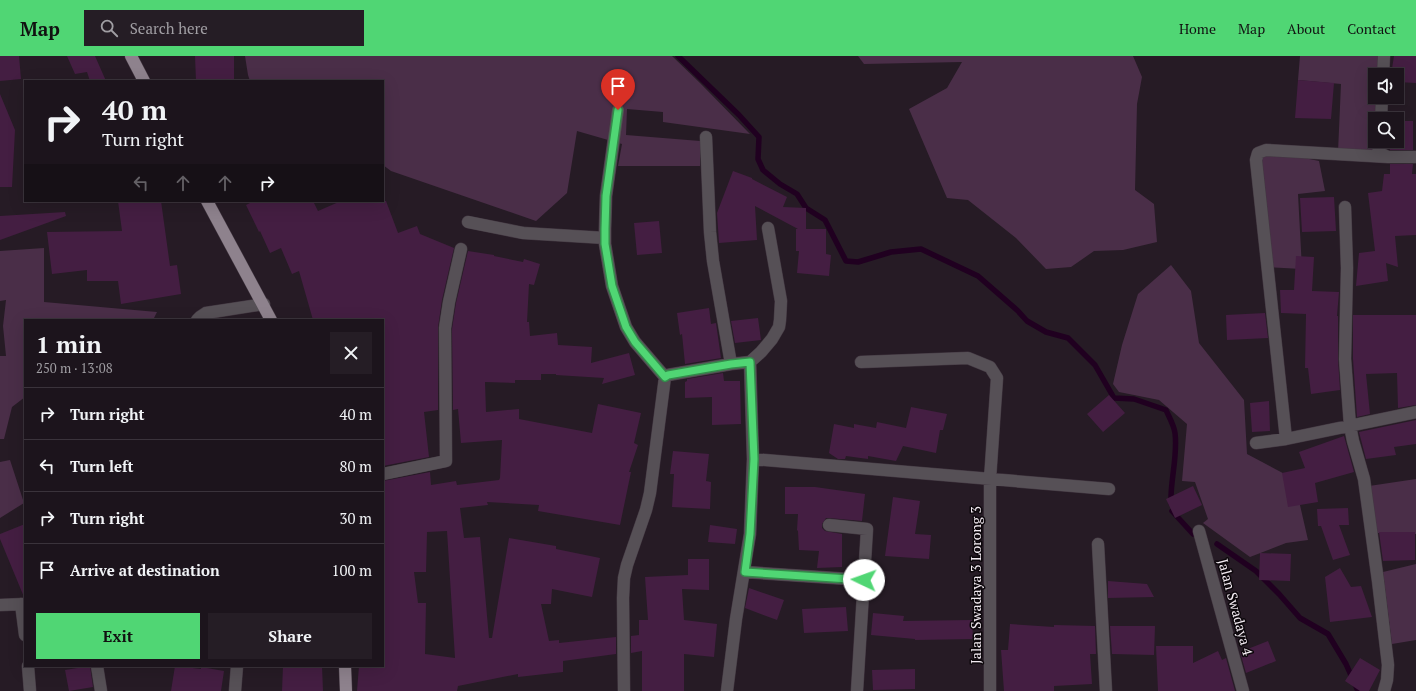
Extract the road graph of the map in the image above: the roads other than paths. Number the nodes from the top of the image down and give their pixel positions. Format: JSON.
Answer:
{"nodes":[{"id":1,"x":131,"y":56,"type":"edge"},
{"id":2,"x":1384,"y":56,"type":"edge"},
{"id":3,"x":1383,"y":68,"type":"edge"},
{"id":4,"x":143,"y":80,"type":"edge"},
{"id":5,"x":618,"y":110,"type":"dead end"},
{"id":6,"x":706,"y":137,"type":"dead end"},
{"id":7,"x":1378,"y":148,"type":"edge"},
{"id":8,"x":1388,"y":157,"type":"junction"},
{"id":9,"x":1416,"y":158,"type":"edge"},
{"id":10,"x":208,"y":202,"type":"edge"},
{"id":11,"x":1345,"y":207,"type":"dead end"},
{"id":12,"x":468,"y":222,"type":"dead end"},
{"id":13,"x":768,"y":228,"type":"dead end"},
{"id":14,"x":605,"y":238,"type":"junction"},
{"id":15,"x":461,"y":249,"type":"dead end"},
{"id":16,"x":264,"y":304,"type":"junction"},
{"id":17,"x":198,"y":319,"type":"edge"},
{"id":18,"x":271,"y":319,"type":"edge"},
{"id":19,"x":750,"y":362,"type":"junction"},
{"id":20,"x":861,"y":362,"type":"dead end"},
{"id":21,"x":731,"y":364,"type":"junction"},
{"id":22,"x":665,"y":377,"type":"junction"},
{"id":23,"x":1416,"y":412,"type":"edge"},
{"id":24,"x":1350,"y":426,"type":"junction"},
{"id":25,"x":1286,"y":439,"type":"junction"},
{"id":26,"x":1256,"y":443,"type":"dead end"},
{"id":27,"x":754,"y":459,"type":"junction"},
{"id":28,"x":384,"y":474,"type":"edge"},
{"id":29,"x":990,"y":479,"type":"junction"},
{"id":30,"x":1109,"y":489,"type":"dead end"},
{"id":31,"x":829,"y":525,"type":"dead end"},
{"id":32,"x":1199,"y":531,"type":"dead end"},
{"id":33,"x":1098,"y":544,"type":"dead end"},
{"id":34,"x":745,"y":572,"type":"junction"},
{"id":35,"x":864,"y":580,"type":"junction"},
{"id":36,"x":23,"y":604,"type":"edge"},
{"id":37,"x":0,"y":605,"type":"edge"},
{"id":38,"x":24,"y":620,"type":"edge"},
{"id":39,"x":28,"y":667,"type":"edge"},
{"id":40,"x":97,"y":667,"type":"edge"},
{"id":41,"x":237,"y":667,"type":"edge"},
{"id":42,"x":345,"y":667,"type":"edge"},
{"id":43,"x":30,"y":691,"type":"edge"},
{"id":44,"x":101,"y":691,"type":"edge"},
{"id":45,"x":235,"y":691,"type":"edge"},
{"id":46,"x":346,"y":691,"type":"edge"},
{"id":47,"x":624,"y":691,"type":"edge"},
{"id":48,"x":727,"y":691,"type":"edge"},
{"id":49,"x":857,"y":691,"type":"edge"},
{"id":50,"x":990,"y":691,"type":"edge"},
{"id":51,"x":1106,"y":691,"type":"edge"},
{"id":52,"x":1243,"y":691,"type":"edge"},
{"id":53,"x":1384,"y":691,"type":"edge"}],
"edges":[{"from":1,"to":4,"type":"main road"},
{"from":2,"to":3,"type":"street"},
{"from":5,"to":14,"type":"street"},
{"from":6,"to":21,"type":"street"},
{"from":7,"to":8,"type":"street"},
{"from":8,"to":9,"type":"street"},
{"from":8,"to":25,"type":"street"},
{"from":10,"to":16,"type":"main road"},
{"from":11,"to":24,"type":"street"},
{"from":12,"to":14,"type":"street"},
{"from":13,"to":19,"type":"street"},
{"from":14,"to":22,"type":"street"},
{"from":15,"to":28,"type":"street"},
{"from":16,"to":17,"type":"street"},
{"from":16,"to":18,"type":"main road"},
{"from":19,"to":21,"type":"street"},
{"from":19,"to":27,"type":"street"},
{"from":20,"to":29,"type":"street","name":"Jalan Swadaya 3 Lorong 3"},
{"from":21,"to":22,"type":"street"},
{"from":22,"to":47,"type":"street"},
{"from":23,"to":24,"type":"street"},
{"from":24,"to":25,"type":"street"},
{"from":24,"to":53,"type":"street"},
{"from":25,"to":26,"type":"street"},
{"from":27,"to":29,"type":"street"},
{"from":27,"to":34,"type":"street"},
{"from":29,"to":30,"type":"street"},
{"from":29,"to":50,"type":"street","name":"Jalan Swadaya 3 Lorong 3"},
{"from":31,"to":35,"type":"street"},
{"from":32,"to":52,"type":"street","name":"Jalan Swadaya 4"},
{"from":33,"to":51,"type":"street"},
{"from":34,"to":35,"type":"street"},
{"from":34,"to":48,"type":"street"},
{"from":35,"to":49,"type":"street"},
{"from":36,"to":37,"type":"street"},
{"from":36,"to":38,"type":"street"},
{"from":39,"to":43,"type":"street"},
{"from":40,"to":44,"type":"street"},
{"from":41,"to":45,"type":"street"},
{"from":42,"to":46,"type":"main road"}]}
